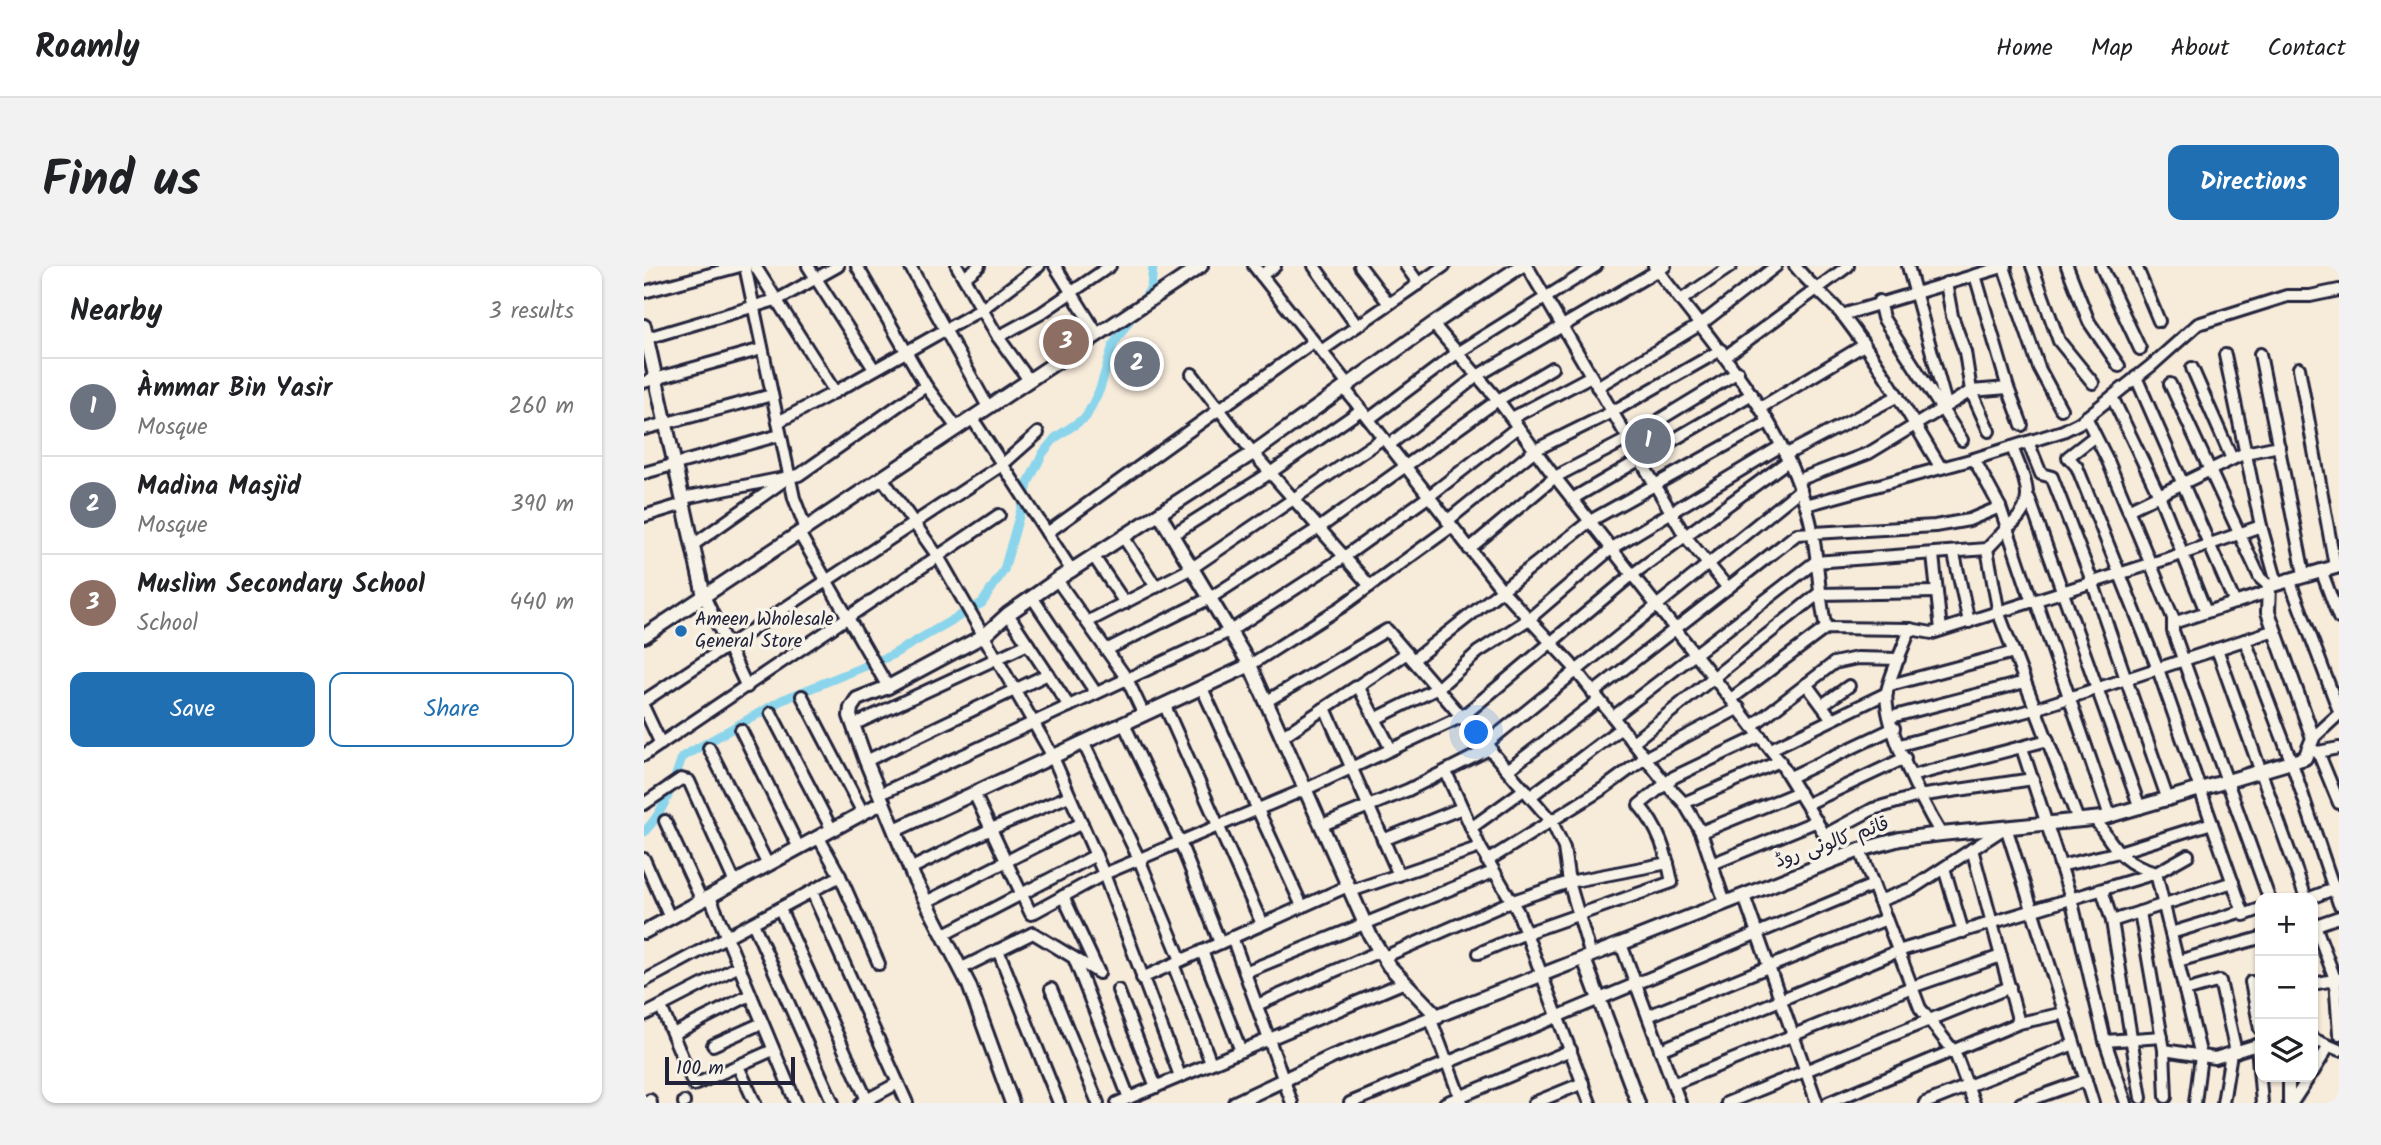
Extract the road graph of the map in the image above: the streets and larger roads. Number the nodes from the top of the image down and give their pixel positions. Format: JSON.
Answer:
{"nodes":[{"id":1,"x":743,"y":266,"type":"edge"},
{"id":2,"x":755,"y":266,"type":"edge"},
{"id":3,"x":808,"y":266,"type":"edge"},
{"id":4,"x":838,"y":266,"type":"edge"},
{"id":5,"x":857,"y":266,"type":"edge"},
{"id":6,"x":910,"y":266,"type":"edge"},
{"id":7,"x":957,"y":266,"type":"edge"},
{"id":8,"x":979,"y":266,"type":"edge"},
{"id":9,"x":1039,"y":266,"type":"edge"},
{"id":10,"x":1055,"y":266,"type":"edge"},
{"id":11,"x":1110,"y":266,"type":"edge"},
{"id":12,"x":1201,"y":266,"type":"edge"},
{"id":13,"x":1254,"y":266,"type":"edge"},
{"id":14,"x":1275,"y":266,"type":"edge"},
{"id":15,"x":1314,"y":266,"type":"edge"},
{"id":16,"x":1360,"y":266,"type":"edge"},
{"id":17,"x":1406,"y":266,"type":"edge"},
{"id":18,"x":1444,"y":266,"type":"edge"},
{"id":19,"x":1521,"y":266,"type":"edge"},
{"id":20,"x":1527,"y":266,"type":"edge"},
{"id":21,"x":1596,"y":266,"type":"edge"},
{"id":22,"x":1731,"y":266,"type":"edge"},
{"id":23,"x":1776,"y":266,"type":"edge"},
{"id":24,"x":1848,"y":266,"type":"edge"},
{"id":25,"x":2005,"y":266,"type":"edge"},
{"id":26,"x":2032,"y":266,"type":"edge"},
{"id":27,"x":2067,"y":266,"type":"edge"},
{"id":28,"x":2101,"y":266,"type":"edge"},
{"id":29,"x":2136,"y":266,"type":"edge"},
{"id":30,"x":1797,"y":267,"type":"edge"},
{"id":31,"x":1912,"y":267,"type":"edge"},
{"id":32,"x":1659,"y":268,"type":"edge"},
{"id":33,"x":1504,"y":271,"type":"edge"},
{"id":34,"x":1261,"y":275,"type":"junction"},
{"id":35,"x":1975,"y":275,"type":"junction"},
{"id":36,"x":816,"y":278,"type":"junction"},
{"id":37,"x":964,"y":278,"type":"junction"},
{"id":38,"x":1946,"y":283,"type":"junction"},
{"id":39,"x":1419,"y":284,"type":"junction"},
{"id":40,"x":1815,"y":290,"type":"junction"},
{"id":41,"x":2339,"y":290,"type":"edge"},
{"id":42,"x":1071,"y":291,"type":"junction"},
{"id":43,"x":1916,"y":291,"type":"junction"},
{"id":44,"x":644,"y":292,"type":"edge"},
{"id":45,"x":1545,"y":298,"type":"junction"},
{"id":46,"x":779,"y":299,"type":"junction"},
{"id":47,"x":1681,"y":300,"type":"junction"},
{"id":48,"x":1879,"y":301,"type":"junction"},
{"id":49,"x":1389,"y":304,"type":"junction"},
{"id":50,"x":753,"y":306,"type":"junction"},
{"id":51,"x":982,"y":309,"type":"junction"},
{"id":52,"x":1842,"y":314,"type":"junction"},
{"id":53,"x":2159,"y":321,"type":"dead end"},
{"id":54,"x":1433,"y":324,"type":"junction"},
{"id":55,"x":1701,"y":324,"type":"junction"},
{"id":56,"x":1357,"y":326,"type":"junction"},
{"id":57,"x":1562,"y":327,"type":"junction"},
{"id":58,"x":946,"y":328,"type":"junction"},
{"id":59,"x":645,"y":334,"type":"edge"},
{"id":60,"x":1098,"y":335,"type":"junction"},
{"id":61,"x":998,"y":337,"type":"junction"},
{"id":62,"x":1864,"y":345,"type":"junction"},
{"id":63,"x":1317,"y":346,"type":"junction"},
{"id":64,"x":762,"y":349,"type":"junction"},
{"id":65,"x":2140,"y":349,"type":"dead end"},
{"id":66,"x":905,"y":350,"type":"junction"},
{"id":67,"x":1457,"y":353,"type":"junction"},
{"id":68,"x":1724,"y":353,"type":"junction"},
{"id":69,"x":2260,"y":354,"type":"dead end"},
{"id":70,"x":2225,"y":355,"type":"dead end"},
{"id":71,"x":2119,"y":366,"type":"dead end"},
{"id":72,"x":1552,"y":368,"type":"dead end"},
{"id":73,"x":2192,"y":368,"type":"dead end"},
{"id":74,"x":2299,"y":368,"type":"dead end"},
{"id":75,"x":874,"y":369,"type":"junction"},
{"id":76,"x":1738,"y":372,"type":"junction"},
{"id":77,"x":1192,"y":374,"type":"dead end"},
{"id":78,"x":1477,"y":376,"type":"junction"},
{"id":79,"x":1591,"y":376,"type":"junction"},
{"id":80,"x":2136,"y":377,"type":"junction"},
{"id":81,"x":650,"y":380,"type":"edge"},
{"id":82,"x":1029,"y":380,"type":"junction"},
{"id":83,"x":2093,"y":383,"type":"dead end"},
{"id":84,"x":2170,"y":384,"type":"dead end"},
{"id":85,"x":926,"y":386,"type":"junction"},
{"id":86,"x":1347,"y":387,"type":"junction"},
{"id":87,"x":1597,"y":387,"type":"junction"},
{"id":88,"x":2008,"y":388,"type":"junction"},
{"id":89,"x":1970,"y":391,"type":"junction"},
{"id":90,"x":835,"y":392,"type":"junction"},
{"id":91,"x":1752,"y":394,"type":"junction"},
{"id":92,"x":772,"y":395,"type":"junction"},
{"id":93,"x":1898,"y":396,"type":"junction"},
{"id":94,"x":2112,"y":397,"type":"junction"},
{"id":95,"x":1498,"y":400,"type":"junction"},
{"id":96,"x":1943,"y":406,"type":"junction"},
{"id":97,"x":988,"y":407,"type":"junction"},
{"id":98,"x":1219,"y":408,"type":"junction"},
{"id":99,"x":1760,"y":408,"type":"junction"},
{"id":100,"x":2061,"y":409,"type":"dead end"},
{"id":101,"x":1612,"y":412,"type":"junction"},
{"id":102,"x":1365,"y":414,"type":"junction"},
{"id":103,"x":2086,"y":417,"type":"junction"},
{"id":104,"x":972,"y":418,"type":"junction"},
{"id":105,"x":778,"y":422,"type":"junction"},
{"id":106,"x":1768,"y":422,"type":"junction"},
{"id":107,"x":666,"y":423,"type":"junction"},
{"id":108,"x":1515,"y":423,"type":"junction"},
{"id":109,"x":1914,"y":423,"type":"junction"},
{"id":110,"x":2022,"y":425,"type":"dead end"},
{"id":111,"x":957,"y":428,"type":"junction"},
{"id":112,"x":644,"y":429,"type":"edge"},
{"id":113,"x":1989,"y":431,"type":"dead end"},
{"id":114,"x":1038,"y":433,"type":"dead end"},
{"id":115,"x":780,"y":435,"type":"junction"},
{"id":116,"x":2095,"y":436,"type":"junction"},
{"id":117,"x":1628,"y":439,"type":"junction"},
{"id":118,"x":1962,"y":440,"type":"dead end"},
{"id":119,"x":1386,"y":442,"type":"junction"},
{"id":120,"x":2028,"y":442,"type":"junction"},
{"id":121,"x":2279,"y":446,"type":"junction"},
{"id":122,"x":2012,"y":447,"type":"junction"},
{"id":123,"x":1535,"y":450,"type":"junction"},
{"id":124,"x":1253,"y":453,"type":"junction"},
{"id":125,"x":2245,"y":453,"type":"junction"},
{"id":126,"x":1785,"y":454,"type":"junction"},
{"id":127,"x":1640,"y":459,"type":"junction"},
{"id":128,"x":1974,"y":459,"type":"junction"},
{"id":129,"x":2232,"y":459,"type":"junction"},
{"id":130,"x":675,"y":464,"type":"junction"},
{"id":131,"x":1002,"y":465,"type":"junction"},
{"id":132,"x":1941,"y":468,"type":"junction"},
{"id":133,"x":1406,"y":469,"type":"junction"},
{"id":134,"x":2210,"y":470,"type":"junction"},
{"id":135,"x":644,"y":472,"type":"edge"},
{"id":136,"x":1270,"y":473,"type":"junction"},
{"id":137,"x":789,"y":477,"type":"junction"},
{"id":138,"x":1555,"y":477,"type":"junction"},
{"id":139,"x":882,"y":478,"type":"junction"},
{"id":140,"x":2185,"y":482,"type":"junction"},
{"id":141,"x":1799,"y":484,"type":"junction"},
{"id":142,"x":1655,"y":485,"type":"junction"},
{"id":143,"x":2158,"y":495,"type":"junction"},
{"id":144,"x":1428,"y":497,"type":"junction"},
{"id":145,"x":2028,"y":498,"type":"junction"},
{"id":146,"x":1572,"y":499,"type":"junction"},
{"id":147,"x":683,"y":501,"type":"junction"},
{"id":148,"x":1295,"y":501,"type":"junction"},
{"id":149,"x":1806,"y":505,"type":"junction"},
{"id":150,"x":2000,"y":507,"type":"junction"},
{"id":151,"x":2128,"y":510,"type":"junction"},
{"id":152,"x":1671,"y":513,"type":"junction"},
{"id":153,"x":999,"y":515,"type":"dead end"},
{"id":154,"x":1160,"y":515,"type":"junction"},
{"id":155,"x":644,"y":516,"type":"edge"},
{"id":156,"x":1590,"y":521,"type":"junction"},
{"id":157,"x":914,"y":523,"type":"junction"},
{"id":158,"x":1449,"y":524,"type":"junction"},
{"id":159,"x":2261,"y":526,"type":"junction"},
{"id":160,"x":1319,"y":528,"type":"junction"},
{"id":161,"x":2007,"y":528,"type":"junction"},
{"id":162,"x":803,"y":531,"type":"junction"},
{"id":163,"x":1812,"y":531,"type":"junction"},
{"id":164,"x":1047,"y":533,"type":"junction"},
{"id":165,"x":2239,"y":534,"type":"junction"},
{"id":166,"x":1171,"y":535,"type":"junction"},
{"id":167,"x":1685,"y":536,"type":"junction"},
{"id":168,"x":1124,"y":538,"type":"junction"},
{"id":169,"x":2210,"y":544,"type":"junction"},
{"id":170,"x":693,"y":545,"type":"junction"},
{"id":171,"x":1612,"y":548,"type":"junction"},
{"id":172,"x":1469,"y":549,"type":"junction"},
{"id":173,"x":1987,"y":549,"type":"junction"},
{"id":174,"x":1954,"y":554,"type":"junction"},
{"id":175,"x":2182,"y":554,"type":"junction"},
{"id":176,"x":1933,"y":555,"type":"junction"},
{"id":177,"x":1094,"y":557,"type":"junction"},
{"id":178,"x":1344,"y":557,"type":"junction"},
{"id":179,"x":939,"y":558,"type":"junction"},
{"id":180,"x":1815,"y":562,"type":"junction"},
{"id":181,"x":1708,"y":564,"type":"junction"},
{"id":182,"x":2150,"y":564,"type":"junction"},
{"id":183,"x":2337,"y":566,"type":"edge"},
{"id":184,"x":1192,"y":568,"type":"junction"},
{"id":185,"x":1072,"y":570,"type":"junction"},
{"id":186,"x":2321,"y":570,"type":"junction"},
{"id":187,"x":2121,"y":572,"type":"junction"},
{"id":188,"x":1633,"y":574,"type":"junction"},
{"id":189,"x":2304,"y":574,"type":"junction"},
{"id":190,"x":826,"y":580,"type":"junction"},
{"id":191,"x":1057,"y":580,"type":"junction"},
{"id":192,"x":2092,"y":581,"type":"junction"},
{"id":193,"x":2276,"y":585,"type":"junction"},
{"id":194,"x":1370,"y":586,"type":"junction"},
{"id":195,"x":1156,"y":587,"type":"junction"},
{"id":196,"x":1728,"y":588,"type":"junction"},
{"id":197,"x":1502,"y":590,"type":"junction"},
{"id":198,"x":2063,"y":591,"type":"junction"},
{"id":199,"x":1937,"y":592,"type":"junction"},
{"id":200,"x":1818,"y":594,"type":"junction"},
{"id":201,"x":704,"y":596,"type":"junction"},
{"id":202,"x":1032,"y":597,"type":"junction"},
{"id":203,"x":1210,"y":598,"type":"junction"},
{"id":204,"x":2034,"y":601,"type":"junction"},
{"id":205,"x":1125,"y":603,"type":"junction"},
{"id":206,"x":2235,"y":603,"type":"junction"},
{"id":207,"x":1657,"y":605,"type":"junction"},
{"id":208,"x":2206,"y":612,"type":"junction"},
{"id":209,"x":1008,"y":614,"type":"junction"},
{"id":210,"x":1999,"y":614,"type":"junction"},
{"id":211,"x":2339,"y":618,"type":"edge"},
{"id":212,"x":849,"y":619,"type":"junction"},
{"id":213,"x":1529,"y":619,"type":"junction"},
{"id":214,"x":1087,"y":622,"type":"junction"},
{"id":215,"x":1969,"y":622,"type":"junction"},
{"id":216,"x":2173,"y":623,"type":"junction"},
{"id":217,"x":1826,"y":628,"type":"junction"},
{"id":218,"x":1676,"y":629,"type":"junction"},
{"id":219,"x":1910,"y":629,"type":"junction"},
{"id":220,"x":1941,"y":630,"type":"junction"},
{"id":221,"x":2275,"y":630,"type":"junction"},
{"id":222,"x":1230,"y":631,"type":"junction"},
{"id":223,"x":985,"y":635,"type":"junction"},
{"id":224,"x":644,"y":636,"type":"edge"},
{"id":225,"x":2245,"y":640,"type":"junction"},
{"id":226,"x":1551,"y":643,"type":"junction"},
{"id":227,"x":1028,"y":645,"type":"junction"},
{"id":228,"x":727,"y":646,"type":"junction"},
{"id":229,"x":2217,"y":649,"type":"junction"},
{"id":230,"x":1106,"y":650,"type":"junction"},
{"id":231,"x":2014,"y":652,"type":"junction"},
{"id":232,"x":1695,"y":654,"type":"junction"},
{"id":233,"x":1410,"y":657,"type":"junction"},
{"id":234,"x":1899,"y":659,"type":"junction"},
{"id":235,"x":996,"y":660,"type":"junction"},
{"id":236,"x":2184,"y":660,"type":"junction"},
{"id":237,"x":1250,"y":665,"type":"junction"},
{"id":238,"x":2158,"y":669,"type":"junction"},
{"id":239,"x":1576,"y":671,"type":"junction"},
{"id":240,"x":1048,"y":674,"type":"junction"},
{"id":241,"x":1714,"y":677,"type":"junction"},
{"id":242,"x":1127,"y":679,"type":"junction"},
{"id":243,"x":2125,"y":679,"type":"junction"},
{"id":244,"x":2025,"y":682,"type":"junction"},
{"id":245,"x":1806,"y":684,"type":"junction"},
{"id":246,"x":1358,"y":686,"type":"junction"},
{"id":247,"x":1849,"y":686,"type":"dead end"},
{"id":248,"x":747,"y":687,"type":"junction"},
{"id":249,"x":888,"y":687,"type":"junction"},
{"id":250,"x":1202,"y":688,"type":"junction"},
{"id":251,"x":1438,"y":688,"type":"junction"},
{"id":252,"x":2096,"y":688,"type":"junction"},
{"id":253,"x":1888,"y":689,"type":"junction"},
{"id":254,"x":1014,"y":690,"type":"junction"},
{"id":255,"x":1096,"y":693,"type":"junction"},
{"id":256,"x":802,"y":696,"type":"dead end"},
{"id":257,"x":1596,"y":696,"type":"junction"},
{"id":258,"x":2070,"y":697,"type":"junction"},
{"id":259,"x":644,"y":701,"type":"edge"},
{"id":260,"x":1267,"y":701,"type":"junction"},
{"id":261,"x":1735,"y":704,"type":"junction"},
{"id":262,"x":1822,"y":705,"type":"junction"},
{"id":263,"x":1069,"y":706,"type":"junction"},
{"id":264,"x":1165,"y":706,"type":"junction"},
{"id":265,"x":644,"y":708,"type":"edge"},
{"id":266,"x":1325,"y":708,"type":"junction"},
{"id":267,"x":2035,"y":709,"type":"junction"},
{"id":268,"x":2339,"y":712,"type":"edge"},
{"id":269,"x":771,"y":713,"type":"dead end"},
{"id":270,"x":1144,"y":715,"type":"junction"},
{"id":271,"x":1463,"y":716,"type":"junction"},
{"id":272,"x":1613,"y":717,"type":"junction"},
{"id":273,"x":1375,"y":719,"type":"junction"},
{"id":274,"x":1832,"y":719,"type":"junction"},
{"id":275,"x":1033,"y":723,"type":"junction"},
{"id":276,"x":1892,"y":723,"type":"junction"},
{"id":277,"x":853,"y":724,"type":"junction"},
{"id":278,"x":1124,"y":724,"type":"junction"},
{"id":279,"x":1752,"y":726,"type":"junction"},
{"id":280,"x":1622,"y":728,"type":"junction"},
{"id":281,"x":741,"y":730,"type":"dead end"},
{"id":282,"x":1283,"y":736,"type":"junction"},
{"id":283,"x":1760,"y":736,"type":"junction"},
{"id":284,"x":2048,"y":740,"type":"junction"},
{"id":285,"x":1083,"y":742,"type":"junction"},
{"id":286,"x":1633,"y":742,"type":"junction"},
{"id":287,"x":661,"y":744,"type":"junction"},
{"id":288,"x":1489,"y":745,"type":"junction"},
{"id":289,"x":1900,"y":745,"type":"junction"},
{"id":290,"x":2314,"y":746,"type":"junction"},
{"id":291,"x":709,"y":748,"type":"dead end"},
{"id":292,"x":1770,"y":748,"type":"junction"},
{"id":293,"x":2022,"y":748,"type":"junction"},
{"id":294,"x":2339,"y":748,"type":"edge"},
{"id":295,"x":1391,"y":749,"type":"junction"},
{"id":296,"x":644,"y":755,"type":"edge"},
{"id":297,"x":1052,"y":755,"type":"junction"},
{"id":298,"x":1645,"y":758,"type":"junction"},
{"id":299,"x":1905,"y":758,"type":"junction"},
{"id":300,"x":866,"y":761,"type":"junction"},
{"id":301,"x":1780,"y":761,"type":"junction"},
{"id":302,"x":2292,"y":763,"type":"junction"},
{"id":303,"x":1351,"y":768,"type":"junction"},
{"id":304,"x":1509,"y":769,"type":"junction"},
{"id":305,"x":1446,"y":772,"type":"junction"},
{"id":306,"x":2263,"y":772,"type":"junction"},
{"id":307,"x":1790,"y":776,"type":"junction"},
{"id":308,"x":1911,"y":776,"type":"junction"},
{"id":309,"x":2033,"y":779,"type":"junction"},
{"id":310,"x":2228,"y":782,"type":"junction"},
{"id":311,"x":1666,"y":784,"type":"junction"},
{"id":312,"x":1306,"y":789,"type":"junction"},
{"id":313,"x":2201,"y":791,"type":"junction"},
{"id":314,"x":1799,"y":792,"type":"junction"},
{"id":315,"x":974,"y":793,"type":"junction"},
{"id":316,"x":1528,"y":793,"type":"junction"},
{"id":317,"x":1069,"y":796,"type":"junction"},
{"id":318,"x":1918,"y":796,"type":"junction"},
{"id":319,"x":882,"y":798,"type":"junction"},
{"id":320,"x":2168,"y":800,"type":"junction"},
{"id":321,"x":1685,"y":803,"type":"junction"},
{"id":322,"x":2339,"y":803,"type":"edge"},
{"id":323,"x":644,"y":804,"type":"edge"},
{"id":324,"x":1807,"y":804,"type":"junction"},
{"id":325,"x":1368,"y":806,"type":"junction"},
{"id":326,"x":1462,"y":808,"type":"junction"},
{"id":327,"x":2140,"y":808,"type":"junction"},
{"id":328,"x":1259,"y":809,"type":"junction"},
{"id":329,"x":863,"y":813,"type":"junction"},
{"id":330,"x":2110,"y":816,"type":"junction"},
{"id":331,"x":2095,"y":819,"type":"junction"},
{"id":332,"x":2078,"y":820,"type":"junction"},
{"id":333,"x":664,"y":821,"type":"dead end"},
{"id":334,"x":1817,"y":821,"type":"junction"},
{"id":335,"x":1552,"y":822,"type":"junction"},
{"id":336,"x":1082,"y":823,"type":"junction"},
{"id":337,"x":2048,"y":823,"type":"junction"},
{"id":338,"x":2212,"y":823,"type":"junction"},
{"id":339,"x":1220,"y":825,"type":"junction"},
{"id":340,"x":1322,"y":825,"type":"junction"},
{"id":341,"x":2006,"y":827,"type":"junction"},
{"id":342,"x":1471,"y":828,"type":"junction"},
{"id":343,"x":991,"y":829,"type":"junction"},
{"id":344,"x":832,"y":830,"type":"junction"},
{"id":345,"x":895,"y":830,"type":"junction"},
{"id":346,"x":1701,"y":832,"type":"junction"},
{"id":347,"x":1941,"y":834,"type":"junction"},
{"id":348,"x":1825,"y":835,"type":"junction"},
{"id":349,"x":819,"y":838,"type":"junction"},
{"id":350,"x":1383,"y":840,"type":"junction"},
{"id":351,"x":1180,"y":842,"type":"junction"},
{"id":352,"x":799,"y":848,"type":"junction"},
{"id":353,"x":1480,"y":848,"type":"junction"},
{"id":354,"x":1972,"y":849,"type":"junction"},
{"id":355,"x":1860,"y":850,"type":"junction"},
{"id":356,"x":2119,"y":852,"type":"junction"},
{"id":357,"x":1096,"y":855,"type":"junction"},
{"id":358,"x":2189,"y":855,"type":"dead end"},
{"id":359,"x":644,"y":859,"type":"edge"},
{"id":360,"x":1139,"y":859,"type":"junction"},
{"id":361,"x":1839,"y":859,"type":"junction"},
{"id":362,"x":1006,"y":862,"type":"junction"},
{"id":363,"x":1668,"y":863,"type":"junction"},
{"id":364,"x":1712,"y":864,"type":"junction"},
{"id":365,"x":768,"y":865,"type":"junction"},
{"id":366,"x":2060,"y":866,"type":"junction"},
{"id":367,"x":1490,"y":867,"type":"junction"},
{"id":368,"x":1944,"y":868,"type":"junction"},
{"id":369,"x":910,"y":869,"type":"junction"},
{"id":370,"x":2156,"y":873,"type":"junction"},
{"id":371,"x":1104,"y":874,"type":"junction"},
{"id":372,"x":1399,"y":875,"type":"junction"},
{"id":373,"x":840,"y":876,"type":"junction"},
{"id":374,"x":1569,"y":882,"type":"junction"},
{"id":375,"x":2233,"y":882,"type":"junction"},
{"id":376,"x":735,"y":883,"type":"junction"},
{"id":377,"x":1873,"y":885,"type":"junction"},
{"id":378,"x":2337,"y":888,"type":"edge"},
{"id":379,"x":1350,"y":889,"type":"junction"},
{"id":380,"x":2102,"y":890,"type":"junction"},
{"id":381,"x":811,"y":892,"type":"junction"},
{"id":382,"x":2267,"y":893,"type":"edge"},
{"id":383,"x":2306,"y":893,"type":"edge"},
{"id":384,"x":1021,"y":894,"type":"junction"},
{"id":385,"x":2318,"y":895,"type":"edge"},
{"id":386,"x":1744,"y":896,"type":"junction"},
{"id":387,"x":1063,"y":897,"type":"junction"},
{"id":388,"x":2071,"y":898,"type":"junction"},
{"id":389,"x":706,"y":899,"type":"junction"},
{"id":390,"x":1879,"y":901,"type":"junction"},
{"id":391,"x":926,"y":902,"type":"junction"},
{"id":392,"x":1510,"y":902,"type":"junction"},
{"id":393,"x":1725,"y":903,"type":"junction"},
{"id":394,"x":2164,"y":904,"type":"junction"},
{"id":395,"x":2339,"y":904,"type":"edge"},
{"id":396,"x":1302,"y":906,"type":"junction"},
{"id":397,"x":780,"y":909,"type":"junction"},
{"id":398,"x":2032,"y":911,"type":"junction"},
{"id":399,"x":2243,"y":911,"type":"junction"},
{"id":400,"x":2255,"y":911,"type":"edge"},
{"id":401,"x":2140,"y":912,"type":"junction"},
{"id":402,"x":1578,"y":914,"type":"junction"},
{"id":403,"x":2339,"y":917,"type":"edge"},
{"id":404,"x":670,"y":918,"type":"junction"},
{"id":405,"x":1886,"y":919,"type":"junction"},
{"id":406,"x":2112,"y":921,"type":"junction"},
{"id":407,"x":1364,"y":922,"type":"junction"},
{"id":408,"x":753,"y":923,"type":"junction"},
{"id":409,"x":1992,"y":923,"type":"junction"},
{"id":410,"x":1262,"y":924,"type":"junction"},
{"id":411,"x":2318,"y":925,"type":"edge"},
{"id":412,"x":644,"y":932,"type":"edge"},
{"id":413,"x":1757,"y":932,"type":"junction"},
{"id":414,"x":1963,"y":932,"type":"junction"},
{"id":415,"x":1526,"y":933,"type":"junction"},
{"id":416,"x":2171,"y":933,"type":"junction"},
{"id":417,"x":943,"y":934,"type":"junction"},
{"id":418,"x":2318,"y":936,"type":"edge"},
{"id":419,"x":727,"y":937,"type":"junction"},
{"id":420,"x":1232,"y":937,"type":"junction"},
{"id":421,"x":2255,"y":939,"type":"edge"},
{"id":422,"x":1220,"y":943,"type":"junction"},
{"id":423,"x":1621,"y":944,"type":"junction"},
{"id":424,"x":998,"y":950,"type":"junction"},
{"id":425,"x":1202,"y":951,"type":"junction"},
{"id":426,"x":1898,"y":951,"type":"junction"},
{"id":427,"x":1479,"y":953,"type":"dead end"},
{"id":428,"x":1382,"y":954,"type":"junction"},
{"id":429,"x":2326,"y":955,"type":"junction"},
{"id":430,"x":2001,"y":956,"type":"junction"},
{"id":431,"x":2318,"y":957,"type":"edge"},
{"id":432,"x":1074,"y":958,"type":"junction"},
{"id":433,"x":1588,"y":958,"type":"junction"},
{"id":434,"x":2178,"y":961,"type":"junction"},
{"id":435,"x":1177,"y":962,"type":"junction"},
{"id":436,"x":878,"y":964,"type":"dead end"},
{"id":437,"x":739,"y":966,"type":"junction"},
{"id":438,"x":1769,"y":967,"type":"junction"},
{"id":439,"x":960,"y":969,"type":"junction"},
{"id":440,"x":1245,"y":972,"type":"junction"},
{"id":441,"x":1543,"y":975,"type":"junction"},
{"id":442,"x":1142,"y":978,"type":"junction"},
{"id":443,"x":2337,"y":979,"type":"edge"},
{"id":444,"x":644,"y":981,"type":"edge"},
{"id":445,"x":1405,"y":982,"type":"junction"},
{"id":446,"x":1635,"y":982,"type":"junction"},
{"id":447,"x":2251,"y":982,"type":"dead end"},
{"id":448,"x":2318,"y":983,"type":"edge"},
{"id":449,"x":1912,"y":987,"type":"junction"},
{"id":450,"x":2010,"y":987,"type":"junction"},
{"id":451,"x":1051,"y":989,"type":"dead end"},
{"id":452,"x":1118,"y":990,"type":"dead end"},
{"id":453,"x":2185,"y":991,"type":"junction"},
{"id":454,"x":750,"y":995,"type":"junction"},
{"id":455,"x":1599,"y":997,"type":"junction"},
{"id":456,"x":1781,"y":1000,"type":"junction"},
{"id":457,"x":1257,"y":1005,"type":"junction"},
{"id":458,"x":661,"y":1007,"type":"junction"},
{"id":459,"x":2064,"y":1013,"type":"junction"},
{"id":460,"x":1558,"y":1014,"type":"junction"},
{"id":461,"x":644,"y":1015,"type":"edge"},
{"id":462,"x":1648,"y":1016,"type":"junction"},
{"id":463,"x":1435,"y":1018,"type":"junction"},
{"id":464,"x":1928,"y":1019,"type":"junction"},
{"id":465,"x":2258,"y":1019,"type":"edge"},
{"id":466,"x":762,"y":1023,"type":"junction"},
{"id":467,"x":2019,"y":1023,"type":"junction"},
{"id":468,"x":673,"y":1034,"type":"junction"},
{"id":469,"x":2339,"y":1034,"type":"edge"},
{"id":470,"x":1793,"y":1035,"type":"junction"},
{"id":471,"x":2162,"y":1037,"type":"junction"},
{"id":472,"x":2131,"y":1038,"type":"junction"},
{"id":473,"x":1269,"y":1039,"type":"junction"},
{"id":474,"x":2105,"y":1041,"type":"junction"},
{"id":475,"x":2074,"y":1044,"type":"junction"},
{"id":476,"x":713,"y":1045,"type":"dead end"},
{"id":477,"x":2255,"y":1046,"type":"edge"},
{"id":478,"x":2334,"y":1048,"type":"edge"},
{"id":479,"x":773,"y":1050,"type":"junction"},
{"id":480,"x":1571,"y":1050,"type":"junction"},
{"id":481,"x":1660,"y":1050,"type":"junction"},
{"id":482,"x":2164,"y":1050,"type":"junction"},
{"id":483,"x":1241,"y":1051,"type":"junction"},
{"id":484,"x":2234,"y":1052,"type":"junction"},
{"id":485,"x":1955,"y":1053,"type":"junction"},
{"id":486,"x":2201,"y":1056,"type":"junction"},
{"id":487,"x":1447,"y":1062,"type":"junction"},
{"id":488,"x":1211,"y":1063,"type":"junction"},
{"id":489,"x":738,"y":1066,"type":"junction"},
{"id":490,"x":2318,"y":1066,"type":"edge"},
{"id":491,"x":1806,"y":1071,"type":"junction"},
{"id":492,"x":1180,"y":1076,"type":"junction"},
{"id":493,"x":1283,"y":1078,"type":"junction"},
{"id":494,"x":2086,"y":1080,"type":"junction"},
{"id":495,"x":2261,"y":1082,"type":"edge"},
{"id":496,"x":2289,"y":1082,"type":"edge"},
{"id":497,"x":2306,"y":1082,"type":"edge"},
{"id":498,"x":898,"y":1083,"type":"junction"},
{"id":499,"x":1583,"y":1083,"type":"junction"},
{"id":500,"x":1673,"y":1084,"type":"junction"},
{"id":501,"x":1967,"y":1085,"type":"junction"},
{"id":502,"x":1156,"y":1087,"type":"junction"},
{"id":503,"x":2166,"y":1097,"type":"dead end"},
{"id":504,"x":1129,"y":1098,"type":"junction"},
{"id":505,"x":2141,"y":1098,"type":"dead end"},
{"id":506,"x":1461,"y":1100,"type":"edge"},
{"id":507,"x":864,"y":1102,"type":"edge"},
{"id":508,"x":755,"y":1103,"type":"edge"},
{"id":509,"x":796,"y":1103,"type":"edge"},
{"id":510,"x":834,"y":1103,"type":"edge"},
{"id":511,"x":907,"y":1103,"type":"edge"},
{"id":512,"x":1012,"y":1103,"type":"edge"},
{"id":513,"x":1059,"y":1103,"type":"edge"},
{"id":514,"x":1098,"y":1103,"type":"edge"},
{"id":515,"x":1117,"y":1103,"type":"edge"},
{"id":516,"x":1235,"y":1103,"type":"edge"},
{"id":517,"x":1292,"y":1103,"type":"edge"},
{"id":518,"x":1350,"y":1103,"type":"edge"},
{"id":519,"x":1445,"y":1103,"type":"edge"},
{"id":520,"x":1534,"y":1103,"type":"edge"},
{"id":521,"x":1590,"y":1103,"type":"edge"},
{"id":522,"x":1638,"y":1103,"type":"edge"},
{"id":523,"x":1680,"y":1103,"type":"edge"},
{"id":524,"x":1727,"y":1103,"type":"edge"},
{"id":525,"x":1817,"y":1103,"type":"edge"},
{"id":526,"x":1828,"y":1103,"type":"edge"},
{"id":527,"x":1925,"y":1103,"type":"edge"},
{"id":528,"x":1974,"y":1103,"type":"edge"},
{"id":529,"x":2021,"y":1103,"type":"edge"},
{"id":530,"x":2093,"y":1103,"type":"edge"},
{"id":531,"x":2126,"y":1103,"type":"edge"},
{"id":532,"x":2195,"y":1103,"type":"edge"},
{"id":533,"x":2223,"y":1103,"type":"edge"},
{"id":534,"x":2262,"y":1103,"type":"edge"},
{"id":535,"x":2291,"y":1103,"type":"edge"}],
"edges":[{"from":1,"to":44,"type":"street"},
{"from":1,"to":50,"type":"street"},
{"from":2,"to":46,"type":"street"},
{"from":3,"to":36,"type":"street"},
{"from":4,"to":36,"type":"street"},
{"from":5,"to":66,"type":"street"},
{"from":6,"to":58,"type":"street"},
{"from":7,"to":37,"type":"street"},
{"from":8,"to":37,"type":"street"},
{"from":9,"to":51,"type":"street"},
{"from":10,"to":42,"type":"street"},
{"from":11,"to":42,"type":"street"},
{"from":12,"to":60,"type":"street"},
{"from":13,"to":34,"type":"street"},
{"from":14,"to":34,"type":"street"},
{"from":15,"to":56,"type":"street"},
{"from":16,"to":49,"type":"street"},
{"from":17,"to":39,"type":"street"},
{"from":18,"to":39,"type":"street"},
{"from":19,"to":33,"type":"street"},
{"from":20,"to":45,"type":"street"},
{"from":21,"to":45,"type":"street"},
{"from":22,"to":47,"type":"street"},
{"from":23,"to":55,"type":"street"},
{"from":24,"to":40,"type":"street"},
{"from":25,"to":35,"type":"street"},
{"from":25,"to":100,"type":"street"},
{"from":26,"to":83,"type":"street"},
{"from":27,"to":71,"type":"street"},
{"from":28,"to":65,"type":"street"},
{"from":29,"to":53,"type":"street"},
{"from":30,"to":40,"type":"street"},
{"from":31,"to":43,"type":"street"},
{"from":32,"to":47,"type":"street"},
{"from":32,"to":57,"type":"street"},
{"from":33,"to":54,"type":"street"},
{"from":34,"to":63,"type":"street"},
{"from":35,"to":38,"type":"street"},
{"from":35,"to":88,"type":"street"},
{"from":36,"to":46,"type":"street"},
{"from":36,"to":75,"type":"street"},
{"from":37,"to":51,"type":"street"},
{"from":38,"to":43,"type":"street"},
{"from":38,"to":89,"type":"street"},
{"from":39,"to":49,"type":"street"},
{"from":40,"to":52,"type":"street"},
{"from":40,"to":68,"type":"street"},
{"from":41,"to":80,"type":"street"},
{"from":42,"to":60,"type":"street"},
{"from":42,"to":61,"type":"street"},
{"from":43,"to":48,"type":"street"},
{"from":43,"to":96,"type":"street"},
{"from":45,"to":57,"type":"street"},
{"from":45,"to":67,"type":"street"},
{"from":46,"to":50,"type":"street"},
{"from":46,"to":90,"type":"street"},
{"from":47,"to":55,"type":"street"},
{"from":48,"to":52,"type":"street"},
{"from":48,"to":96,"type":"street"},
{"from":49,"to":56,"type":"street"},
{"from":50,"to":59,"type":"street"},
{"from":50,"to":64,"type":"street"},
{"from":51,"to":58,"type":"street"},
{"from":51,"to":61,"type":"street"},
{"from":52,"to":62,"type":"street"},
{"from":54,"to":67,"type":"street"},
{"from":54,"to":86,"type":"street"},
{"from":55,"to":68,"type":"street"},
{"from":55,"to":87,"type":"street"},
{"from":56,"to":63,"type":"street"},
{"from":57,"to":78,"type":"street"},
{"from":57,"to":79,"type":"street"},
{"from":58,"to":66,"type":"street"},
{"from":58,"to":97,"type":"street"},
{"from":59,"to":81,"type":"street"},
{"from":60,"to":82,"type":"street"},
{"from":61,"to":82,"type":"street"},
{"from":62,"to":93,"type":"street"},
{"from":62,"to":99,"type":"street"},
{"from":63,"to":86,"type":"street"},
{"from":63,"to":98,"type":"street"},
{"from":64,"to":81,"type":"street"},
{"from":64,"to":92,"type":"street"},
{"from":66,"to":75,"type":"street"},
{"from":66,"to":85,"type":"street"},
{"from":67,"to":78,"type":"street"},
{"from":67,"to":102,"type":"street"},
{"from":68,"to":76,"type":"street"},
{"from":68,"to":101,"type":"street"},
{"from":69,"to":121,"type":"street"},
{"from":70,"to":125,"type":"street"},
{"from":72,"to":95,"type":"street"},
{"from":73,"to":129,"type":"street"},
{"from":74,"to":183,"type":"street"},
{"from":75,"to":90,"type":"street"},
{"from":76,"to":91,"type":"street"},
{"from":76,"to":117,"type":"street"},
{"from":77,"to":98,"type":"street"},
{"from":78,"to":95,"type":"street"},
{"from":78,"to":119,"type":"street"},
{"from":79,"to":87,"type":"street"},
{"from":79,"to":108,"type":"street"},
{"from":80,"to":94,"type":"street"},
{"from":80,"to":140,"type":"street"},
{"from":81,"to":107,"type":"street"},
{"from":82,"to":97,"type":"street"},
{"from":84,"to":134,"type":"street"},
{"from":85,"to":111,"type":"street"},
{"from":85,"to":137,"type":"street"},
{"from":86,"to":102,"type":"street"},
{"from":86,"to":124,"type":"street"},
{"from":87,"to":101,"type":"street"},
{"from":88,"to":89,"type":"street"},
{"from":88,"to":110,"type":"street"},
{"from":89,"to":96,"type":"street"},
{"from":89,"to":113,"type":"street"},
{"from":90,"to":105,"type":"street"},
{"from":91,"to":99,"type":"street"},
{"from":91,"to":127,"type":"street"},
{"from":92,"to":105,"type":"street"},
{"from":92,"to":107,"type":"street"},
{"from":93,"to":109,"type":"street"},
{"from":93,"to":126,"type":"street"},
{"from":94,"to":103,"type":"street"},
{"from":94,"to":143,"type":"street"},
{"from":95,"to":108,"type":"street"},
{"from":95,"to":133,"type":"street"},
{"from":96,"to":109,"type":"street"},
{"from":96,"to":118,"type":"street"},
{"from":97,"to":104,"type":"street"},
{"from":98,"to":124,"type":"street"},
{"from":98,"to":164,"type":"street"},
{"from":99,"to":106,"type":"street"},
{"from":101,"to":117,"type":"street"},
{"from":101,"to":123,"type":"street"},
{"from":102,"to":119,"type":"street"},
{"from":102,"to":136,"type":"street"},
{"from":103,"to":116,"type":"street"},
{"from":103,"to":120,"type":"street"},
{"from":104,"to":111,"type":"street"},
{"from":104,"to":131,"type":"street"},
{"from":105,"to":115,"type":"street"},
{"from":106,"to":126,"type":"street"},
{"from":106,"to":142,"type":"street"},
{"from":107,"to":112,"type":"street"},
{"from":107,"to":130,"type":"street"},
{"from":108,"to":123,"type":"street"},
{"from":108,"to":144,"type":"street"},
{"from":109,"to":132,"type":"street"},
{"from":109,"to":141,"type":"street"},
{"from":111,"to":139,"type":"street"},
{"from":114,"to":131,"type":"street"},
{"from":115,"to":130,"type":"street"},
{"from":115,"to":137,"type":"street"},
{"from":116,"to":151,"type":"street"},
{"from":116,"to":187,"type":"street"},
{"from":117,"to":127,"type":"street"},
{"from":117,"to":138,"type":"street"},
{"from":119,"to":133,"type":"street"},
{"from":119,"to":148,"type":"street"},
{"from":120,"to":122,"type":"street"},
{"from":120,"to":192,"type":"street"},
{"from":121,"to":125,"type":"street"},
{"from":121,"to":189,"type":"street"},
{"from":122,"to":128,"type":"street"},
{"from":122,"to":145,"type":"street"},
{"from":123,"to":138,"type":"street"},
{"from":123,"to":158,"type":"street"},
{"from":124,"to":136,"type":"street"},
{"from":124,"to":154,"type":"street"},
{"from":125,"to":129,"type":"street"},
{"from":125,"to":159,"type":"street"},
{"from":126,"to":141,"type":"street"},
{"from":126,"to":152,"type":"street"},
{"from":126,"to":167,"type":"street"},
{"from":127,"to":142,"type":"street"},
{"from":127,"to":146,"type":"street"},
{"from":128,"to":132,"type":"street"},
{"from":128,"to":150,"type":"street"},
{"from":129,"to":134,"type":"street"},
{"from":130,"to":135,"type":"street"},
{"from":130,"to":147,"type":"street"},
{"from":131,"to":157,"type":"street"},
{"from":131,"to":164,"type":"street"},
{"from":132,"to":149,"type":"street"},
{"from":133,"to":144,"type":"street"},
{"from":133,"to":160,"type":"street"},
{"from":134,"to":140,"type":"street"},
{"from":134,"to":165,"type":"street"},
{"from":136,"to":148,"type":"street"},
{"from":136,"to":166,"type":"street"},
{"from":137,"to":147,"type":"street"},
{"from":137,"to":162,"type":"street"},
{"from":137,"to":170,"type":"street"},
{"from":138,"to":146,"type":"street"},
{"from":138,"to":172,"type":"street"},
{"from":139,"to":157,"type":"street"},
{"from":139,"to":162,"type":"street"},
{"from":140,"to":143,"type":"street"},
{"from":140,"to":169,"type":"street"},
{"from":141,"to":149,"type":"street"},
{"from":141,"to":181,"type":"street"},
{"from":142,"to":152,"type":"street"},
{"from":142,"to":156,"type":"street"},
{"from":143,"to":151,"type":"street"},
{"from":143,"to":175,"type":"street"},
{"from":144,"to":158,"type":"street"},
{"from":144,"to":178,"type":"street"},
{"from":145,"to":161,"type":"street"},
{"from":145,"to":198,"type":"street"},
{"from":146,"to":156,"type":"street"},
{"from":147,"to":155,"type":"street"},
{"from":147,"to":170,"type":"street"},
{"from":148,"to":160,"type":"street"},
{"from":148,"to":184,"type":"street"},
{"from":149,"to":163,"type":"street"},
{"from":150,"to":161,"type":"street"},
{"from":150,"to":163,"type":"street"},
{"from":151,"to":182,"type":"street"},
{"from":152,"to":167,"type":"street"},
{"from":152,"to":171,"type":"street"},
{"from":153,"to":179,"type":"street"},
{"from":154,"to":166,"type":"street"},
{"from":154,"to":168,"type":"street"},
{"from":156,"to":171,"type":"street"},
{"from":156,"to":197,"type":"street"},
{"from":157,"to":179,"type":"street"},
{"from":157,"to":190,"type":"street"},
{"from":158,"to":172,"type":"street"},
{"from":158,"to":194,"type":"street"},
{"from":159,"to":165,"type":"street"},
{"from":159,"to":193,"type":"street"},
{"from":160,"to":178,"type":"street"},
{"from":160,"to":203,"type":"street"},
{"from":161,"to":173,"type":"street"},
{"from":161,"to":204,"type":"street"},
{"from":162,"to":190,"type":"street"},
{"from":162,"to":201,"type":"street"},
{"from":163,"to":180,"type":"street"},
{"from":163,"to":196,"type":"street"},
{"from":164,"to":185,"type":"street"},
{"from":165,"to":169,"type":"street"},
{"from":165,"to":193,"type":"street"},
{"from":166,"to":184,"type":"street"},
{"from":167,"to":181,"type":"street"},
{"from":167,"to":188,"type":"street"},
{"from":168,"to":177,"type":"street"},
{"from":168,"to":195,"type":"street"},
{"from":169,"to":175,"type":"street"},
{"from":169,"to":206,"type":"street"},
{"from":170,"to":201,"type":"street"},
{"from":171,"to":188,"type":"street"},
{"from":171,"to":213,"type":"street"},
{"from":172,"to":197,"type":"street"},
{"from":173,"to":174,"type":"street"},
{"from":173,"to":210,"type":"street"},
{"from":174,"to":176,"type":"street"},
{"from":174,"to":215,"type":"street"},
{"from":175,"to":182,"type":"street"},
{"from":175,"to":208,"type":"street"},
{"from":176,"to":180,"type":"street"},
{"from":176,"to":199,"type":"street"},
{"from":177,"to":185,"type":"street"},
{"from":177,"to":205,"type":"street"},
{"from":178,"to":194,"type":"street"},
{"from":178,"to":222,"type":"street"},
{"from":179,"to":212,"type":"street"},
{"from":179,"to":223,"type":"street"},
{"from":180,"to":200,"type":"street"},
{"from":180,"to":232,"type":"street"},
{"from":181,"to":196,"type":"street"},
{"from":181,"to":207,"type":"street"},
{"from":182,"to":187,"type":"street"},
{"from":182,"to":216,"type":"street"},
{"from":183,"to":186,"type":"street"},
{"from":184,"to":195,"type":"street"},
{"from":184,"to":203,"type":"street"},
{"from":185,"to":191,"type":"street"},
{"from":186,"to":189,"type":"street"},
{"from":186,"to":211,"type":"street"},
{"from":187,"to":192,"type":"street"},
{"from":187,"to":238,"type":"street"},
{"from":188,"to":207,"type":"street"},
{"from":188,"to":226,"type":"street"},
{"from":189,"to":193,"type":"street"},
{"from":190,"to":212,"type":"street"},
{"from":190,"to":228,"type":"street"},
{"from":191,"to":202,"type":"street"},
{"from":191,"to":214,"type":"street"},
{"from":192,"to":198,"type":"street"},
{"from":192,"to":243,"type":"street"},
{"from":193,"to":206,"type":"street"},
{"from":193,"to":221,"type":"street"},
{"from":193,"to":268,"type":"street"},
{"from":194,"to":237,"type":"street"},
{"from":195,"to":205,"type":"street"},
{"from":196,"to":218,"type":"street"},
{"from":197,"to":213,"type":"street"},
{"from":197,"to":233,"type":"street"},
{"from":198,"to":204,"type":"street"},
{"from":198,"to":252,"type":"street"},
{"from":199,"to":200,"type":"street"},
{"from":199,"to":220,"type":"street"},
{"from":200,"to":217,"type":"street"},
{"from":200,"to":241,"type":"street"},
{"from":201,"to":224,"type":"street"},
{"from":201,"to":228,"type":"street"},
{"from":202,"to":209,"type":"street"},
{"from":202,"to":255,"type":"street"},
{"from":203,"to":222,"type":"street"},
{"from":203,"to":230,"type":"street"},
{"from":204,"to":210,"type":"street"},
{"from":204,"to":258,"type":"street"},
{"from":205,"to":214,"type":"street"},
{"from":206,"to":208,"type":"street"},
{"from":207,"to":218,"type":"street"},
{"from":207,"to":239,"type":"street"},
{"from":208,"to":216,"type":"street"},
{"from":209,"to":223,"type":"street"},
{"from":209,"to":227,"type":"street"},
{"from":210,"to":215,"type":"street"},
{"from":210,"to":231,"type":"street"},
{"from":212,"to":248,"type":"street"},
{"from":212,"to":249,"type":"street"},
{"from":213,"to":226,"type":"street"},
{"from":213,"to":251,"type":"street"},
{"from":214,"to":230,"type":"street"},
{"from":215,"to":220,"type":"street"},
{"from":216,"to":236,"type":"street"},
{"from":217,"to":219,"type":"street"},
{"from":217,"to":261,"type":"street"},
{"from":218,"to":232,"type":"street"},
{"from":218,"to":257,"type":"street"},
{"from":219,"to":220,"type":"street"},
{"from":219,"to":234,"type":"street"},
{"from":221,"to":225,"type":"street"},
{"from":221,"to":290,"type":"street"},
{"from":222,"to":237,"type":"street"},
{"from":222,"to":242,"type":"street"},
{"from":223,"to":235,"type":"street"},
{"from":223,"to":249,"type":"street"},
{"from":225,"to":229,"type":"street"},
{"from":225,"to":302,"type":"street"},
{"from":226,"to":239,"type":"street"},
{"from":226,"to":271,"type":"street"},
{"from":227,"to":235,"type":"street"},
{"from":227,"to":240,"type":"street"},
{"from":228,"to":248,"type":"street"},
{"from":228,"to":259,"type":"street"},
{"from":229,"to":236,"type":"street"},
{"from":229,"to":306,"type":"street"},
{"from":230,"to":242,"type":"street"},
{"from":231,"to":244,"type":"street"},
{"from":231,"to":253,"type":"street"},
{"from":232,"to":241,"type":"street"},
{"from":232,"to":272,"type":"street"},
{"from":233,"to":246,"type":"street"},
{"from":233,"to":251,"type":"street"},
{"from":233,"to":260,"type":"street"},
{"from":234,"to":245,"type":"street"},
{"from":234,"to":253,"type":"street"},
{"from":235,"to":254,"type":"street"},
{"from":235,"to":277,"type":"street"},
{"from":236,"to":238,"type":"street"},
{"from":236,"to":310,"type":"street"},
{"from":237,"to":250,"type":"street"},
{"from":237,"to":260,"type":"street"},
{"from":238,"to":243,"type":"street"},
{"from":238,"to":313,"type":"street"},
{"from":239,"to":257,"type":"street"},
{"from":239,"to":288,"type":"street"},
{"from":240,"to":254,"type":"street"},
{"from":240,"to":263,"type":"street"},
{"from":241,"to":261,"type":"street"},
{"from":241,"to":286,"type":"street"},
{"from":242,"to":255,"type":"street"},
{"from":242,"to":270,"type":"street"},
{"from":243,"to":252,"type":"street"},
{"from":243,"to":320,"type":"street"},
{"from":244,"to":267,"type":"street"},
{"from":244,"to":276,"type":"street"},
{"from":245,"to":262,"type":"street"},
{"from":245,"to":279,"type":"street"},
{"from":246,"to":266,"type":"street"},
{"from":246,"to":273,"type":"street"},
{"from":247,"to":262,"type":"street"},
{"from":248,"to":287,"type":"street"},
{"from":249,"to":277,"type":"street"},
{"from":250,"to":264,"type":"street"},
{"from":250,"to":328,"type":"street"},
{"from":251,"to":271,"type":"street"},
{"from":251,"to":273,"type":"street"},
{"from":252,"to":258,"type":"street"},
{"from":252,"to":327,"type":"street"},
{"from":253,"to":274,"type":"street"},
{"from":253,"to":276,"type":"street"},
{"from":254,"to":275,"type":"street"},
{"from":254,"to":300,"type":"street"},
{"from":255,"to":263,"type":"street"},
{"from":256,"to":329,"type":"street"},
{"from":257,"to":272,"type":"street"},
{"from":257,"to":304,"type":"street"},
{"from":258,"to":267,"type":"street"},
{"from":258,"to":330,"type":"street"},
{"from":260,"to":282,"type":"street"},
{"from":261,"to":279,"type":"street"},
{"from":261,"to":298,"type":"street"},
{"from":262,"to":274,"type":"street"},
{"from":263,"to":275,"type":"street"},
{"from":264,"to":270,"type":"street"},
{"from":264,"to":339,"type":"street"},
{"from":265,"to":287,"type":"street"},
{"from":266,"to":282,"type":"street"},
{"from":266,"to":303,"type":"street"},
{"from":267,"to":284,"type":"street"},
{"from":267,"to":289,"type":"street"},
{"from":268,"to":290,"type":"street"},
{"from":269,"to":344,"type":"street"},
{"from":270,"to":278,"type":"street"},
{"from":271,"to":288,"type":"street"},
{"from":271,"to":295,"type":"street"},
{"from":272,"to":280,"type":"street"},
{"from":273,"to":295,"type":"street"},
{"from":274,"to":292,"type":"street"},
{"from":275,"to":297,"type":"street"},
{"from":275,"to":319,"type":"street"},
{"from":276,"to":289,"type":"street"},
{"from":276,"to":307,"type":"street"},
{"from":277,"to":300,"type":"street"},
{"from":278,"to":285,"type":"street"},
{"from":278,"to":351,"type":"street"},
{"from":279,"to":283,"type":"street"},
{"from":280,"to":286,"type":"street"},
{"from":280,"to":316,"type":"street"},
{"from":281,"to":352,"type":"street"},
{"from":282,"to":312,"type":"street"},
{"from":283,"to":292,"type":"street"},
{"from":283,"to":311,"type":"street"},
{"from":284,"to":293,"type":"street"},
{"from":284,"to":332,"type":"street"},
{"from":285,"to":297,"type":"street"},
{"from":285,"to":360,"type":"street"},
{"from":286,"to":298,"type":"street"},
{"from":287,"to":296,"type":"street"},
{"from":288,"to":304,"type":"street"},
{"from":288,"to":305,"type":"street"},
{"from":289,"to":299,"type":"street"},
{"from":290,"to":294,"type":"street"},
{"from":290,"to":302,"type":"street","name":"قائم کالونی روڈ"},
{"from":290,"to":322,"type":"street"},
{"from":291,"to":365,"type":"street"},
{"from":292,"to":301,"type":"street"},
{"from":293,"to":308,"type":"street"},
{"from":293,"to":309,"type":"street"},
{"from":295,"to":303,"type":"street"},
{"from":297,"to":315,"type":"street"},
{"from":297,"to":317,"type":"street"},
{"from":298,"to":311,"type":"street"},
{"from":298,"to":335,"type":"street"},
{"from":299,"to":308,"type":"street"},
{"from":299,"to":324,"type":"street"},
{"from":300,"to":319,"type":"street"},
{"from":301,"to":307,"type":"street"},
{"from":301,"to":321,"type":"street"},
{"from":302,"to":306,"type":"street","name":"قائم کالونی روڈ"},
{"from":302,"to":378,"type":"street"},
{"from":303,"to":312,"type":"street"},
{"from":303,"to":325,"type":"street"},
{"from":304,"to":316,"type":"street"},
{"from":305,"to":325,"type":"street"},
{"from":305,"to":326,"type":"street"},
{"from":306,"to":310,"type":"street","name":"قائم کالونی روڈ"},
{"from":306,"to":383,"type":"street"},
{"from":307,"to":314,"type":"street"},
{"from":308,"to":318,"type":"street"},
{"from":309,"to":318,"type":"street"},
{"from":309,"to":337,"type":"street"},
{"from":310,"to":313,"type":"street","name":"قائم کالونی روڈ"},
{"from":310,"to":382,"type":"street"},
{"from":311,"to":321,"type":"street"},
{"from":311,"to":363,"type":"street"},
{"from":312,"to":328,"type":"street"},
{"from":312,"to":340,"type":"street"},
{"from":313,"to":320,"type":"street","name":"قائم کالونی روڈ"},
{"from":313,"to":338,"type":"street"},
{"from":314,"to":324,"type":"street"},
{"from":314,"to":346,"type":"street"},
{"from":315,"to":343,"type":"street"},
{"from":315,"to":345,"type":"street"},
{"from":316,"to":335,"type":"street"},
{"from":316,"to":342,"type":"street"},
{"from":317,"to":336,"type":"street"},
{"from":317,"to":343,"type":"street"},
{"from":318,"to":347,"type":"street"},
{"from":318,"to":348,"type":"street"},
{"from":319,"to":329,"type":"street"},
{"from":319,"to":345,"type":"street"},
{"from":320,"to":327,"type":"street","name":"قائم کالونی روڈ"},
{"from":321,"to":346,"type":"street"},
{"from":323,"to":376,"type":"street"},
{"from":324,"to":334,"type":"street"},
{"from":325,"to":340,"type":"street"},
{"from":325,"to":350,"type":"street"},
{"from":326,"to":342,"type":"street"},
{"from":326,"to":350,"type":"street"},
{"from":327,"to":330,"type":"street","name":"قائم کالونی روڈ"},
{"from":328,"to":339,"type":"street"},
{"from":328,"to":396,"type":"street"},
{"from":329,"to":344,"type":"street"},
{"from":330,"to":331,"type":"street","name":"قائم کالونی روڈ"},
{"from":331,"to":332,"type":"street","name":"قائم کالونی روڈ"},
{"from":331,"to":356,"type":"street"},
{"from":332,"to":337,"type":"street","name":"قائم کالونی روڈ"},
{"from":333,"to":389,"type":"street"},
{"from":334,"to":348,"type":"street"},
{"from":334,"to":364,"type":"street"},
{"from":335,"to":367,"type":"street"},
{"from":335,"to":374,"type":"street"},
{"from":336,"to":357,"type":"street"},
{"from":336,"to":362,"type":"street"},
{"from":337,"to":341,"type":"street","name":"قائم کالونی روڈ"},
{"from":337,"to":366,"type":"street"},
{"from":338,"to":356,"type":"street"},
{"from":338,"to":375,"type":"street"},
{"from":339,"to":351,"type":"street"},
{"from":339,"to":410,"type":"street"},
{"from":340,"to":379,"type":"street"},
{"from":341,"to":347,"type":"street","name":"قائم کالونی روڈ"},
{"from":341,"to":354,"type":"street"},
{"from":341,"to":398,"type":"street"},
{"from":342,"to":353,"type":"street"},
{"from":343,"to":362,"type":"street"},
{"from":343,"to":369,"type":"street"},
{"from":344,"to":349,"type":"street"},
{"from":345,"to":369,"type":"street"},
{"from":346,"to":364,"type":"street"},
{"from":347,"to":355,"type":"street","name":"قائم کالونی روڈ"},
{"from":348,"to":361,"type":"street"},
{"from":349,"to":352,"type":"street"},
{"from":349,"to":373,"type":"street"},
{"from":350,"to":372,"type":"street"},
{"from":351,"to":360,"type":"street"},
{"from":351,"to":422,"type":"street"},
{"from":352,"to":365,"type":"street"},
{"from":353,"to":367,"type":"street"},
{"from":353,"to":372,"type":"street"},
{"from":354,"to":368,"type":"street"},
{"from":354,"to":409,"type":"street"},
{"from":355,"to":361,"type":"street","name":"قائم کالونی روڈ"},
{"from":355,"to":377,"type":"street"},
{"from":356,"to":366,"type":"street"},
{"from":356,"to":370,"type":"street"},
{"from":357,"to":371,"type":"street"},
{"from":357,"to":384,"type":"street"},
{"from":358,"to":370,"type":"street"},
{"from":359,"to":404,"type":"street"},
{"from":360,"to":371,"type":"street"},
{"from":360,"to":435,"type":"street"},
{"from":361,"to":386,"type":"street","name":"قائم کالونی روڈ"},
{"from":362,"to":384,"type":"street"},
{"from":362,"to":391,"type":"street"},
{"from":363,"to":374,"type":"street"},
{"from":363,"to":402,"type":"street"},
{"from":364,"to":393,"type":"street"},
{"from":365,"to":376,"type":"street"},
{"from":366,"to":388,"type":"street"},
{"from":367,"to":392,"type":"street"},
{"from":367,"to":407,"type":"street"},
{"from":368,"to":390,"type":"street"},
{"from":368,"to":414,"type":"street"},
{"from":369,"to":391,"type":"street"},
{"from":370,"to":380,"type":"street"},
{"from":370,"to":394,"type":"street"},
{"from":371,"to":387,"type":"street"},
{"from":371,"to":442,"type":"street"},
{"from":372,"to":379,"type":"street"},
{"from":373,"to":381,"type":"street"},
{"from":373,"to":436,"type":"street"},
{"from":374,"to":392,"type":"street"},
{"from":374,"to":402,"type":"street"},
{"from":375,"to":394,"type":"street"},
{"from":375,"to":399,"type":"street"},
{"from":376,"to":389,"type":"street"},
{"from":377,"to":390,"type":"street"},
{"from":377,"to":413,"type":"street"},
{"from":378,"to":385,"type":"street"},
{"from":378,"to":395,"type":"street"},
{"from":379,"to":396,"type":"street"},
{"from":379,"to":407,"type":"street"},
{"from":380,"to":388,"type":"street"},
{"from":380,"to":406,"type":"street"},
{"from":381,"to":397,"type":"street"},
{"from":381,"to":498,"type":"street"},
{"from":384,"to":387,"type":"street"},
{"from":384,"to":417,"type":"street"},
{"from":386,"to":393,"type":"street","name":"قائم کالونی روڈ"},
{"from":386,"to":413,"type":"street"},
{"from":387,"to":432,"type":"street"},
{"from":388,"to":398,"type":"street"},
{"from":388,"to":474,"type":"street"},
{"from":389,"to":404,"type":"street"},
{"from":389,"to":419,"type":"street"},
{"from":390,"to":405,"type":"street"},
{"from":391,"to":417,"type":"street"},
{"from":392,"to":415,"type":"street"},
{"from":392,"to":428,"type":"street"},
{"from":393,"to":423,"type":"street","name":"قائم کالونی روڈ"},
{"from":394,"to":401,"type":"street"},
{"from":394,"to":416,"type":"street"},
{"from":396,"to":410,"type":"street"},
{"from":397,"to":408,"type":"street"},
{"from":397,"to":507,"type":"street"},
{"from":398,"to":409,"type":"street"},
{"from":398,"to":459,"type":"street"},
{"from":399,"to":400,"type":"street"},
{"from":399,"to":416,"type":"street"},
{"from":401,"to":406,"type":"street"},
{"from":401,"to":471,"type":"street"},
{"from":402,"to":415,"type":"street"},
{"from":402,"to":433,"type":"street"},
{"from":403,"to":411,"type":"street"},
{"from":404,"to":412,"type":"street"},
{"from":405,"to":426,"type":"street"},
{"from":405,"to":438,"type":"street"},
{"from":406,"to":472,"type":"street"},
{"from":407,"to":428,"type":"street"},
{"from":407,"to":440,"type":"street"},
{"from":408,"to":419,"type":"street"},
{"from":408,"to":510,"type":"street"},
{"from":409,"to":414,"type":"street"},
{"from":409,"to":430,"type":"street"},
{"from":410,"to":420,"type":"street"},
{"from":413,"to":438,"type":"street"},
{"from":413,"to":446,"type":"street"},
{"from":414,"to":426,"type":"street"},
{"from":415,"to":427,"type":"street"},
{"from":415,"to":441,"type":"street"},
{"from":416,"to":434,"type":"street"},
{"from":417,"to":439,"type":"street"},
{"from":418,"to":429,"type":"street"},
{"from":419,"to":437,"type":"street"},
{"from":419,"to":444,"type":"street"},
{"from":420,"to":422,"type":"street"},
{"from":420,"to":440,"type":"street"},
{"from":421,"to":434,"type":"street"},
{"from":422,"to":425,"type":"street"},
{"from":423,"to":433,"type":"street","name":"قائم کالونی روڈ"},
{"from":423,"to":446,"type":"street"},
{"from":424,"to":432,"type":"street"},
{"from":424,"to":439,"type":"street"},
{"from":424,"to":513,"type":"street"},
{"from":425,"to":435,"type":"street"},
{"from":425,"to":483,"type":"street"},
{"from":426,"to":449,"type":"street"},
{"from":426,"to":456,"type":"street"},
{"from":428,"to":445,"type":"street"},
{"from":428,"to":457,"type":"street"},
{"from":429,"to":431,"type":"street"},
{"from":429,"to":443,"type":"street"},
{"from":430,"to":449,"type":"street"},
{"from":430,"to":450,"type":"street"},
{"from":432,"to":504,"type":"street"},
{"from":433,"to":441,"type":"street","name":"قائم کالونی روڈ"},
{"from":433,"to":455,"type":"street"},
{"from":434,"to":453,"type":"street"},
{"from":435,"to":442,"type":"street"},
{"from":435,"to":488,"type":"street"},
{"from":437,"to":454,"type":"street"},
{"from":437,"to":458,"type":"street"},
{"from":438,"to":456,"type":"street"},
{"from":438,"to":462,"type":"street"},
{"from":439,"to":512,"type":"street"},
{"from":440,"to":457,"type":"street"},
{"from":441,"to":460,"type":"street"},
{"from":441,"to":463,"type":"street","name":"قائم کالونی روڈ"},
{"from":442,"to":492,"type":"street"},
{"from":443,"to":448,"type":"street"},
{"from":443,"to":469,"type":"street"},
{"from":445,"to":463,"type":"street"},
{"from":445,"to":473,"type":"street"},
{"from":446,"to":455,"type":"street"},
{"from":446,"to":462,"type":"street"},
{"from":447,"to":465,"type":"street"},
{"from":449,"to":464,"type":"street"},
{"from":449,"to":470,"type":"street"},
{"from":450,"to":464,"type":"street"},
{"from":450,"to":467,"type":"street"},
{"from":451,"to":514,"type":"street"},
{"from":452,"to":502,"type":"street"},
{"from":453,"to":484,"type":"street"},
{"from":453,"to":486,"type":"street"},
{"from":454,"to":466,"type":"street"},
{"from":454,"to":468,"type":"street"},
{"from":455,"to":460,"type":"street"},
{"from":455,"to":522,"type":"street"},
{"from":456,"to":470,"type":"street"},
{"from":456,"to":481,"type":"street"},
{"from":457,"to":473,"type":"street"},
{"from":458,"to":461,"type":"street"},
{"from":458,"to":468,"type":"street"},
{"from":459,"to":467,"type":"street"},
{"from":459,"to":475,"type":"street"},
{"from":460,"to":480,"type":"street"},
{"from":460,"to":487,"type":"street"},
{"from":462,"to":481,"type":"street"},
{"from":463,"to":487,"type":"street"},
{"from":463,"to":493,"type":"street","name":"قائم کالونی روڈ"},
{"from":464,"to":485,"type":"street"},
{"from":464,"to":491,"type":"street"},
{"from":466,"to":476,"type":"street"},
{"from":466,"to":479,"type":"street"},
{"from":467,"to":485,"type":"street"},
{"from":468,"to":489,"type":"street"},
{"from":470,"to":491,"type":"street"},
{"from":470,"to":500,"type":"street"},
{"from":471,"to":472,"type":"street"},
{"from":471,"to":482,"type":"street"},
{"from":472,"to":474,"type":"street"},
{"from":472,"to":505,"type":"street"},
{"from":473,"to":483,"type":"street"},
{"from":473,"to":493,"type":"street"},
{"from":474,"to":531,"type":"street"},
{"from":475,"to":494,"type":"street"},
{"from":475,"to":501,"type":"street"},
{"from":477,"to":484,"type":"street"},
{"from":478,"to":490,"type":"street"},
{"from":479,"to":489,"type":"street"},
{"from":479,"to":509,"type":"street"},
{"from":480,"to":499,"type":"street"},
{"from":480,"to":506,"type":"street"},
{"from":481,"to":500,"type":"street"},
{"from":482,"to":486,"type":"street"},
{"from":482,"to":503,"type":"street"},
{"from":483,"to":488,"type":"street"},
{"from":484,"to":486,"type":"street"},
{"from":484,"to":533,"type":"street"},
{"from":485,"to":501,"type":"street"},
{"from":485,"to":526,"type":"street"},
{"from":486,"to":532,"type":"street"},
{"from":487,"to":506,"type":"street"},
{"from":487,"to":518,"type":"street"},
{"from":488,"to":492,"type":"street"},
{"from":489,"to":508,"type":"street"},
{"from":491,"to":524,"type":"street"},
{"from":491,"to":525,"type":"street"},
{"from":492,"to":502,"type":"street"},
{"from":493,"to":516,"type":"street","name":"قائم کالونی روڈ"},
{"from":493,"to":517,"type":"street"},
{"from":494,"to":529,"type":"street"},
{"from":494,"to":530,"type":"street"},
{"from":495,"to":534,"type":"street"},
{"from":496,"to":535,"type":"street"},
{"from":497,"to":535,"type":"street"},
{"from":498,"to":507,"type":"street"},
{"from":498,"to":511,"type":"street"},
{"from":499,"to":520,"type":"street"},
{"from":499,"to":521,"type":"street"},
{"from":500,"to":523,"type":"street"},
{"from":501,"to":527,"type":"street"},
{"from":501,"to":528,"type":"street"},
{"from":502,"to":504,"type":"street"},
{"from":504,"to":515,"type":"street"},
{"from":506,"to":519,"type":"street"}]}
